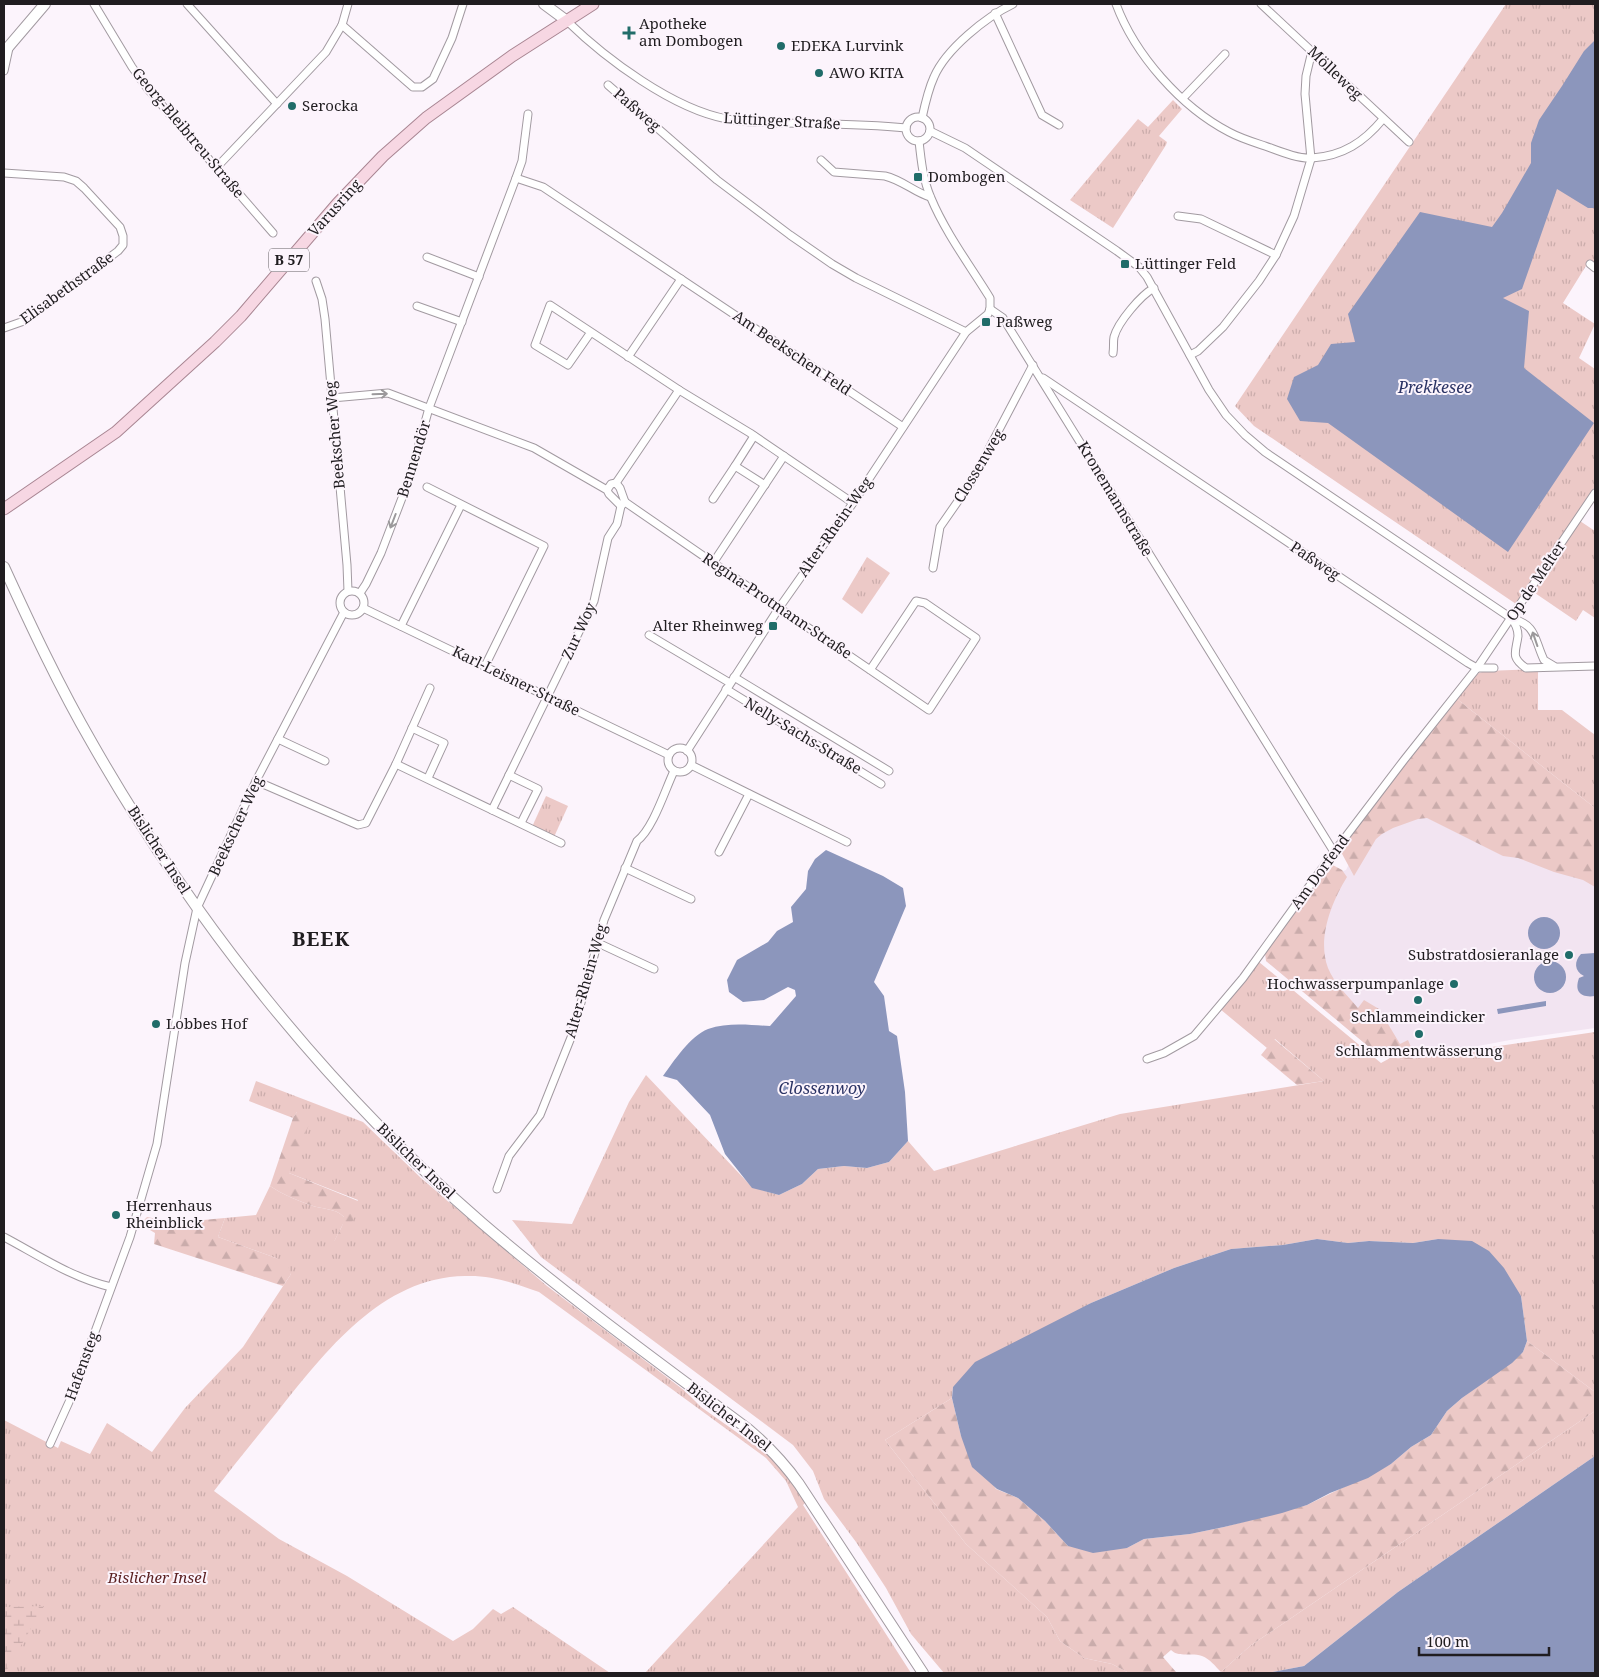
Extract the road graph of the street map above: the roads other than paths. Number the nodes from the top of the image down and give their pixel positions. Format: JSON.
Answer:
{"nodes":[{"id":1,"x":45,"y":4,"type":"edge"},
{"id":2,"x":94,"y":4,"type":"edge"},
{"id":3,"x":187,"y":4,"type":"edge"},
{"id":4,"x":348,"y":4,"type":"edge"},
{"id":5,"x":463,"y":4,"type":"edge"},
{"id":6,"x":544,"y":4,"type":"edge"},
{"id":7,"x":593,"y":4,"type":"edge"},
{"id":8,"x":1013,"y":4,"type":"edge"},
{"id":9,"x":1116,"y":4,"type":"edge"},
{"id":10,"x":1261,"y":4,"type":"edge"},
{"id":11,"x":995,"y":13,"type":"junction"},
{"id":12,"x":567,"y":21,"type":"junction"},
{"id":13,"x":342,"y":25,"type":"junction"},
{"id":14,"x":6,"y":50,"type":"edge"},
{"id":15,"x":1312,"y":51,"type":"junction"},
{"id":16,"x":1225,"y":54,"type":"dead end"},
{"id":17,"x":4,"y":71,"type":"edge"},
{"id":18,"x":608,"y":85,"type":"dead end"},
{"id":19,"x":1183,"y":98,"type":"junction"},
{"id":20,"x":277,"y":104,"type":"junction"},
{"id":21,"x":528,"y":114,"type":"dead end"},
{"id":22,"x":922,"y":118,"type":"junction"},
{"id":23,"x":1383,"y":119,"type":"junction"},
{"id":24,"x":1059,"y":126,"type":"dead end"},
{"id":25,"x":906,"y":128,"type":"junction"},
{"id":26,"x":930,"y":131,"type":"junction"},
{"id":27,"x":919,"y":141,"type":"junction"},
{"id":28,"x":1409,"y":142,"type":"dead end"},
{"id":29,"x":1311,"y":158,"type":"junction"},
{"id":30,"x":822,"y":160,"type":"dead end"},
{"id":31,"x":216,"y":168,"type":"junction"},
{"id":32,"x":4,"y":173,"type":"edge"},
{"id":33,"x":516,"y":178,"type":"junction"},
{"id":34,"x":930,"y":197,"type":"junction"},
{"id":35,"x":1178,"y":216,"type":"dead end"},
{"id":36,"x":273,"y":233,"type":"dead end"},
{"id":37,"x":1276,"y":255,"type":"junction"},
{"id":38,"x":427,"y":257,"type":"dead end"},
{"id":39,"x":479,"y":277,"type":"junction"},
{"id":40,"x":681,"y":279,"type":"junction"},
{"id":41,"x":316,"y":281,"type":"dead end"},
{"id":42,"x":1154,"y":288,"type":"junction"},
{"id":43,"x":417,"y":306,"type":"dead end"},
{"id":44,"x":990,"y":309,"type":"junction"},
{"id":45,"x":462,"y":322,"type":"junction"},
{"id":46,"x":4,"y":328,"type":"edge"},
{"id":47,"x":591,"y":332,"type":"junction"},
{"id":48,"x":966,"y":332,"type":"junction"},
{"id":49,"x":1113,"y":353,"type":"dead end"},
{"id":50,"x":1190,"y":355,"type":"junction"},
{"id":51,"x":628,"y":357,"type":"junction"},
{"id":52,"x":1033,"y":365,"type":"junction"},
{"id":53,"x":1040,"y":377,"type":"junction"},
{"id":54,"x":679,"y":390,"type":"junction"},
{"id":55,"x":332,"y":398,"type":"junction"},
{"id":56,"x":430,"y":408,"type":"junction"},
{"id":57,"x":903,"y":426,"type":"junction"},
{"id":58,"x":754,"y":436,"type":"junction"},
{"id":59,"x":784,"y":456,"type":"junction"},
{"id":60,"x":735,"y":466,"type":"junction"},
{"id":61,"x":616,"y":483,"type":"junction"},
{"id":62,"x":765,"y":485,"type":"junction"},
{"id":63,"x":427,"y":487,"type":"dead end"},
{"id":64,"x":607,"y":490,"type":"junction"},
{"id":65,"x":1595,"y":493,"type":"edge"},
{"id":66,"x":713,"y":499,"type":"dead end"},
{"id":67,"x":853,"y":503,"type":"junction"},
{"id":68,"x":623,"y":504,"type":"junction"},
{"id":69,"x":461,"y":505,"type":"junction"},
{"id":70,"x":4,"y":509,"type":"edge"},
{"id":71,"x":713,"y":563,"type":"junction"},
{"id":72,"x":4,"y":566,"type":"edge"},
{"id":73,"x":933,"y":568,"type":"dead end"},
{"id":74,"x":348,"y":591,"type":"junction"},
{"id":75,"x":360,"y":593,"type":"junction"},
{"id":76,"x":363,"y":608,"type":"junction"},
{"id":77,"x":779,"y":608,"type":"junction"},
{"id":78,"x":344,"y":612,"type":"junction"},
{"id":79,"x":1511,"y":618,"type":"junction"},
{"id":80,"x":401,"y":626,"type":"junction"},
{"id":81,"x":649,"y":635,"type":"dead end"},
{"id":82,"x":485,"y":666,"type":"junction"},
{"id":83,"x":1554,"y":666,"type":"junction"},
{"id":84,"x":1595,"y":666,"type":"edge"},
{"id":85,"x":1477,"y":668,"type":"junction"},
{"id":86,"x":1494,"y":668,"type":"dead end"},
{"id":87,"x":870,"y":670,"type":"junction"},
{"id":88,"x":730,"y":683,"type":"junction"},
{"id":89,"x":430,"y":688,"type":"dead end"},
{"id":90,"x":547,"y":696,"type":"junction"},
{"id":91,"x":412,"y":728,"type":"junction"},
{"id":92,"x":278,"y":739,"type":"junction"},
{"id":93,"x":687,"y":751,"type":"junction"},
{"id":94,"x":669,"y":755,"type":"junction"},
{"id":95,"x":325,"y":761,"type":"dead end"},
{"id":96,"x":396,"y":764,"type":"junction"},
{"id":97,"x":691,"y":765,"type":"junction"},
{"id":98,"x":674,"y":771,"type":"junction"},
{"id":99,"x":888,"y":771,"type":"dead end"},
{"id":100,"x":510,"y":775,"type":"junction"},
{"id":101,"x":428,"y":778,"type":"junction"},
{"id":102,"x":256,"y":781,"type":"junction"},
{"id":103,"x":881,"y":784,"type":"dead end"},
{"id":104,"x":749,"y":794,"type":"junction"},
{"id":105,"x":492,"y":810,"type":"junction"},
{"id":106,"x":521,"y":823,"type":"junction"},
{"id":107,"x":847,"y":842,"type":"dead end"},
{"id":108,"x":561,"y":844,"type":"dead end"},
{"id":109,"x":719,"y":852,"type":"dead end"},
{"id":110,"x":1334,"y":852,"type":"junction"},
{"id":111,"x":626,"y":868,"type":"junction"},
{"id":112,"x":691,"y":899,"type":"dead end"},
{"id":113,"x":197,"y":908,"type":"junction"},
{"id":114,"x":598,"y":943,"type":"junction"},
{"id":115,"x":654,"y":969,"type":"dead end"},
{"id":116,"x":1147,"y":1059,"type":"dead end"},
{"id":117,"x":497,"y":1190,"type":"dead end"},
{"id":118,"x":4,"y":1237,"type":"edge"},
{"id":119,"x":111,"y":1287,"type":"junction"},
{"id":120,"x":50,"y":1444,"type":"dead end"},
{"id":121,"x":923,"y":1673,"type":"edge"}],
"edges":[{"from":1,"to":14,"type":"main road"},
{"from":2,"to":31,"type":"street","name":"Georg-Bleibtreu-Straße"},
{"from":3,"to":20,"type":"street"},
{"from":4,"to":13,"type":"street"},
{"from":5,"to":13,"type":"street"},
{"from":6,"to":12,"type":"main road","name":"Lüttinger Straße"},
{"from":7,"to":12,"type":"main road","name":"Varusring","number":"B 57"},
{"from":8,"to":11,"type":"street"},
{"from":9,"to":19,"type":"street"},
{"from":10,"to":15,"type":"street","name":"Mölleweg"},
{"from":11,"to":22,"type":"street"},
{"from":11,"to":24,"type":"street"},
{"from":12,"to":25,"type":"street","name":"Lüttinger Straße"},
{"from":12,"to":70,"type":"main road","name":"Varusring","number":"B 57"},
{"from":13,"to":20,"type":"street"},
{"from":14,"to":17,"type":"street"},
{"from":15,"to":23,"type":"street","name":"Mölleweg"},
{"from":15,"to":29,"type":"street"},
{"from":16,"to":19,"type":"street"},
{"from":18,"to":48,"type":"street","name":"Paßweg"},
{"from":19,"to":29,"type":"street"},
{"from":20,"to":31,"type":"street"},
{"from":21,"to":33,"type":"street","name":"Bennendör"},
{"from":22,"to":25,"type":"street"},
{"from":22,"to":26,"type":"street"},
{"from":23,"to":28,"type":"street","name":"Mölleweg"},
{"from":23,"to":29,"type":"street"},
{"from":25,"to":27,"type":"street"},
{"from":26,"to":27,"type":"street"},
{"from":26,"to":42,"type":"street"},
{"from":27,"to":34,"type":"street","name":"Kronemannstraße"},
{"from":29,"to":37,"type":"street"},
{"from":30,"to":34,"type":"street"},
{"from":31,"to":36,"type":"street","name":"Georg-Bleibtreu-Straße"},
{"from":32,"to":46,"type":"street","name":"Elisabethstraße"},
{"from":33,"to":39,"type":"street","name":"Bennendör"},
{"from":33,"to":40,"type":"street","name":"Am Beekschen Feld"},
{"from":34,"to":44,"type":"street","name":"Kronemannstraße"},
{"from":35,"to":37,"type":"street"},
{"from":37,"to":50,"type":"street"},
{"from":38,"to":39,"type":"street"},
{"from":39,"to":45,"type":"street","name":"Bennendör"},
{"from":40,"to":51,"type":"street"},
{"from":40,"to":57,"type":"street","name":"Am Beekschen Feld"},
{"from":41,"to":55,"type":"street","name":"Beekscher Weg"},
{"from":42,"to":49,"type":"street"},
{"from":42,"to":50,"type":"street"},
{"from":43,"to":45,"type":"street"},
{"from":44,"to":48,"type":"street","name":"Alter-Rhein-Weg"},
{"from":44,"to":52,"type":"street","name":"Kronemannstraße"},
{"from":45,"to":56,"type":"street","name":"Bennendör"},
{"from":47,"to":47,"type":"street"},
{"from":47,"to":51,"type":"street"},
{"from":48,"to":57,"type":"street","name":"Alter-Rhein-Weg"},
{"from":50,"to":79,"type":"street"},
{"from":51,"to":54,"type":"street"},
{"from":52,"to":53,"type":"street","name":"Kronemannstraße"},
{"from":52,"to":73,"type":"street","name":"Clossenweg"},
{"from":53,"to":85,"type":"street","name":"Paßweg"},
{"from":53,"to":110,"type":"street","name":"Kronemannstraße"},
{"from":54,"to":58,"type":"street"},
{"from":54,"to":61,"type":"street"},
{"from":55,"to":56,"type":"street","name":"Regina-Protmann-Straße","one_way":true},
{"from":55,"to":74,"type":"street","name":"Beekscher Weg"},
{"from":56,"to":64,"type":"street","name":"Regina-Protmann-Straße"},
{"from":56,"to":75,"type":"street","name":"Bennendör","one_way":true},
{"from":57,"to":67,"type":"street","name":"Alter-Rhein-Weg"},
{"from":58,"to":59,"type":"street"},
{"from":58,"to":60,"type":"street"},
{"from":59,"to":62,"type":"street"},
{"from":59,"to":67,"type":"street"},
{"from":60,"to":62,"type":"street"},
{"from":60,"to":66,"type":"street"},
{"from":61,"to":64,"type":"street"},
{"from":61,"to":68,"type":"street","name":"Regina-Protmann-Straße"},
{"from":62,"to":71,"type":"street"},
{"from":63,"to":69,"type":"street"},
{"from":64,"to":68,"type":"street","name":"Regina-Protmann-Straße"},
{"from":65,"to":79,"type":"street","name":"Op de Melter"},
{"from":67,"to":77,"type":"street","name":"Alter-Rhein-Weg"},
{"from":68,"to":71,"type":"street","name":"Regina-Protmann-Straße"},
{"from":68,"to":90,"type":"street","name":"Zur Woy"},
{"from":69,"to":80,"type":"street"},
{"from":69,"to":82,"type":"street"},
{"from":71,"to":77,"type":"street","name":"Regina-Protmann-Straße"},
{"from":72,"to":113,"type":"main road","name":"Bislicher Insel"},
{"from":74,"to":75,"type":"street"},
{"from":74,"to":78,"type":"street"},
{"from":75,"to":76,"type":"street"},
{"from":76,"to":78,"type":"street"},
{"from":76,"to":80,"type":"street","name":"Karl-Leisner-Straße"},
{"from":77,"to":87,"type":"street","name":"Regina-Protmann-Straße"},
{"from":77,"to":88,"type":"street","name":"Alter-Rhein-Weg"},
{"from":78,"to":92,"type":"street","name":"Beekscher Weg"},
{"from":83,"to":79,"type":"street","one_way":true},
{"from":79,"to":83,"type":"street"},
{"from":79,"to":85,"type":"street","name":"Op de Melter"},
{"from":80,"to":82,"type":"street","name":"Karl-Leisner-Straße"},
{"from":81,"to":88,"type":"street"},
{"from":82,"to":90,"type":"street","name":"Karl-Leisner-Straße"},
{"from":83,"to":84,"type":"street"},
{"from":85,"to":86,"type":"street","name":"Paßweg"},
{"from":85,"to":110,"type":"street","name":"Am Dorfend"},
{"from":87,"to":87,"type":"street","name":"Regina-Protmann-Straße"},
{"from":88,"to":93,"type":"street","name":"Alter-Rhein-Weg"},
{"from":88,"to":99,"type":"street","name":"Nelly-Sachs-Straße"},
{"from":88,"to":103,"type":"street","name":"Nelly-Sachs-Straße"},
{"from":89,"to":91,"type":"street"},
{"from":90,"to":94,"type":"street","name":"Karl-Leisner-Straße"},
{"from":90,"to":100,"type":"street","name":"Zur Woy"},
{"from":91,"to":96,"type":"street"},
{"from":91,"to":101,"type":"street"},
{"from":92,"to":95,"type":"street"},
{"from":92,"to":102,"type":"street","name":"Beekscher Weg"},
{"from":93,"to":94,"type":"street"},
{"from":93,"to":97,"type":"street"},
{"from":94,"to":98,"type":"street"},
{"from":96,"to":101,"type":"street"},
{"from":96,"to":102,"type":"street"},
{"from":97,"to":98,"type":"street"},
{"from":97,"to":104,"type":"street"},
{"from":98,"to":111,"type":"street","name":"Alter-Rhein-Weg"},
{"from":100,"to":105,"type":"street","name":"Zur Woy"},
{"from":100,"to":106,"type":"street"},
{"from":101,"to":105,"type":"street"},
{"from":102,"to":113,"type":"street","name":"Beekscher Weg"},
{"from":104,"to":107,"type":"street"},
{"from":104,"to":109,"type":"street"},
{"from":105,"to":106,"type":"street"},
{"from":106,"to":108,"type":"street"},
{"from":110,"to":116,"type":"street","name":"Am Dorfend"},
{"from":111,"to":112,"type":"street"},
{"from":111,"to":114,"type":"street","name":"Alter-Rhein-Weg"},
{"from":113,"to":119,"type":"street","name":"Beekscher Weg"},
{"from":113,"to":121,"type":"main road","name":"Bislicher Insel"},
{"from":114,"to":115,"type":"street"},
{"from":114,"to":117,"type":"street","name":"Alter-Rhein-Weg"},
{"from":118,"to":119,"type":"street"},
{"from":119,"to":120,"type":"street","name":"Hafensteg"}]}
